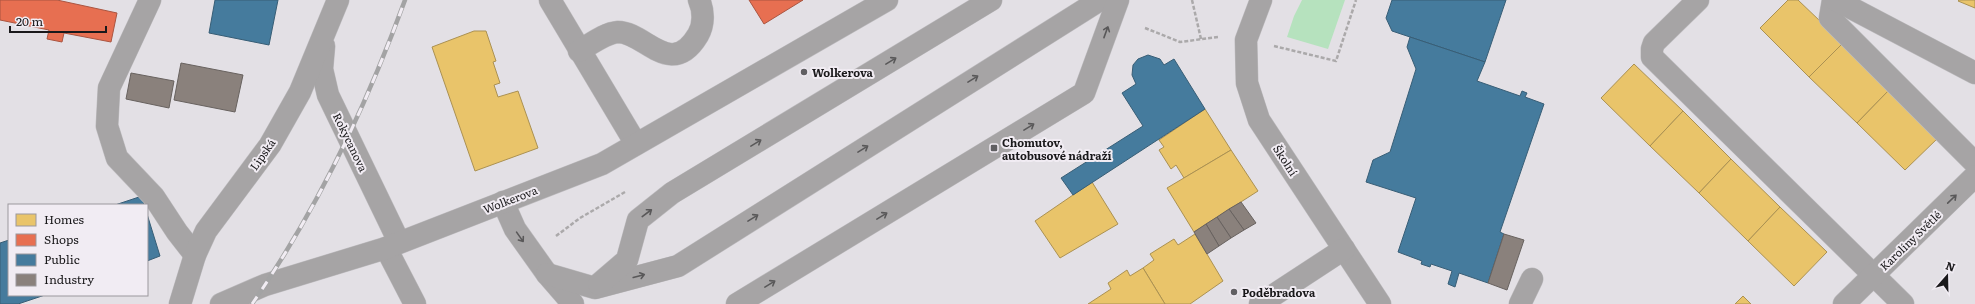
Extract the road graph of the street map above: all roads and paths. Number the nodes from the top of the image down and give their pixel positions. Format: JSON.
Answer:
{"nodes":[{"id":1,"x":150,"y":0,"type":"edge"},
{"id":2,"x":338,"y":0,"type":"edge"},
{"id":3,"x":550,"y":0,"type":"edge"},
{"id":4,"x":699,"y":0,"type":"edge"},
{"id":5,"x":887,"y":0,"type":"edge"},
{"id":6,"x":991,"y":0,"type":"edge"},
{"id":7,"x":1100,"y":0,"type":"edge"},
{"id":8,"x":1118,"y":0,"type":"edge"},
{"id":9,"x":1192,"y":0,"type":"edge"},
{"id":10,"x":1261,"y":0,"type":"edge"},
{"id":11,"x":1356,"y":0,"type":"edge"},
{"id":12,"x":1698,"y":0,"type":"edge"},
{"id":13,"x":1833,"y":0,"type":"edge"},
{"id":14,"x":1836,"y":0,"type":"edge"},
{"id":15,"x":1145,"y":28,"type":"dead end"},
{"id":16,"x":324,"y":36,"type":"junction"},
{"id":17,"x":1224,"y":36,"type":"dead end"},
{"id":18,"x":1202,"y":39,"type":"junction"},
{"id":19,"x":1271,"y":46,"type":"dead end"},
{"id":20,"x":579,"y":51,"type":"junction"},
{"id":21,"x":1975,"y":73,"type":"edge"},
{"id":22,"x":636,"y":144,"type":"junction"},
{"id":23,"x":1975,"y":163,"type":"edge"},
{"id":24,"x":1975,"y":176,"type":"edge"},
{"id":25,"x":503,"y":202,"type":"junction"},
{"id":26,"x":393,"y":245,"type":"junction"},
{"id":27,"x":1344,"y":249,"type":"junction"},
{"id":28,"x":195,"y":255,"type":"junction"},
{"id":29,"x":547,"y":274,"type":"junction"},
{"id":30,"x":1874,"y":275,"type":"junction"},
{"id":31,"x":1532,"y":278,"type":"dead end"},
{"id":32,"x":595,"y":288,"type":"junction"},
{"id":33,"x":180,"y":304,"type":"edge"},
{"id":34,"x":221,"y":304,"type":"edge"},
{"id":35,"x":415,"y":304,"type":"edge"},
{"id":36,"x":574,"y":304,"type":"edge"},
{"id":37,"x":737,"y":304,"type":"edge"},
{"id":38,"x":1260,"y":304,"type":"edge"},
{"id":39,"x":1380,"y":304,"type":"edge"},
{"id":40,"x":1520,"y":304,"type":"edge"},
{"id":41,"x":1844,"y":304,"type":"edge"},
{"id":42,"x":1903,"y":304,"type":"edge"}],
"edges":[{"from":1,"to":28,"type":"street"},
{"from":2,"to":16,"type":"street","name":"Lipská"},
{"from":3,"to":20,"type":"street"},
{"from":4,"to":20,"type":"street"},
{"from":5,"to":22,"type":"street","name":"Wolkerova"},
{"from":32,"to":6,"type":"street","one_way":true},
{"from":32,"to":7,"type":"street","one_way":true},
{"from":37,"to":8,"type":"street","one_way":true},
{"from":9,"to":18,"type":"path"},
{"from":10,"to":27,"type":"street","name":"Školní"},
{"from":11,"to":19,"type":"path"},
{"from":12,"to":30,"type":"street"},
{"from":13,"to":23,"type":"street"},
{"from":14,"to":21,"type":"street"},
{"from":15,"to":18,"type":"path"},
{"from":16,"to":26,"type":"street","name":"Rokycanova"},
{"from":16,"to":28,"type":"street","name":"Lipská"},
{"from":17,"to":18,"type":"path"},
{"from":20,"to":22,"type":"street"},
{"from":22,"to":25,"type":"street","name":"Wolkerova"},
{"from":30,"to":24,"type":"street","name":"Karolíny Světlé","one_way":true},
{"from":25,"to":26,"type":"street","name":"Wolkerova"},
{"from":25,"to":29,"type":"street","one_way":true},
{"from":26,"to":34,"type":"street","name":"Wolkerova"},
{"from":26,"to":35,"type":"street","name":"Rokycanova"},
{"from":27,"to":38,"type":"street"},
{"from":27,"to":39,"type":"street","name":"Školní"},
{"from":28,"to":33,"type":"street","name":"Lipská"},
{"from":29,"to":32,"type":"street"},
{"from":29,"to":36,"type":"street"},
{"from":30,"to":41,"type":"street","name":"Karolíny Světlé"},
{"from":30,"to":42,"type":"street"},
{"from":31,"to":40,"type":"street"}]}
